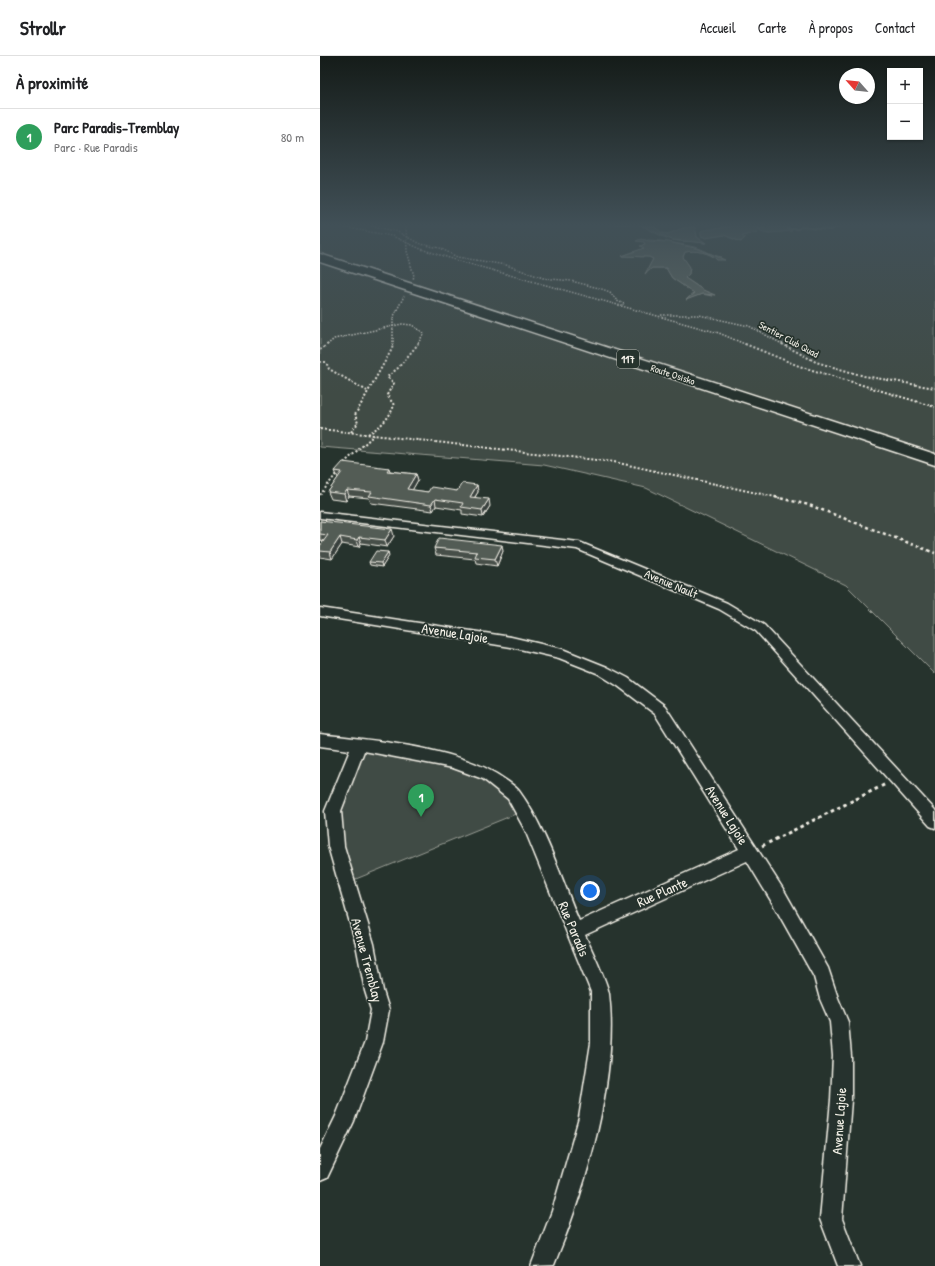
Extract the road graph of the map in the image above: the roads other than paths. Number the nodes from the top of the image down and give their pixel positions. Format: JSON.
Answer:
{"nodes":[{"id":1,"x":389,"y":280,"type":"edge"},
{"id":2,"x":935,"y":460,"type":"edge"},
{"id":3,"x":320,"y":515,"type":"edge"},
{"id":4,"x":320,"y":612,"type":"edge"},
{"id":5,"x":320,"y":740,"type":"edge"},
{"id":6,"x":359,"y":746,"type":"junction"},
{"id":7,"x":935,"y":822,"type":"edge"},
{"id":8,"x":750,"y":852,"type":"junction"},
{"id":9,"x":574,"y":931,"type":"junction"},
{"id":10,"x":320,"y":1171,"type":"edge"},
{"id":11,"x":542,"y":1266,"type":"edge"},
{"id":12,"x":849,"y":1266,"type":"edge"}],
"edges":[{"from":1,"to":2,"type":"highway","name":"Route Osisko","number":"117"},
{"from":3,"to":7,"type":"street","name":"Avenue Nault"},
{"from":4,"to":8,"type":"street","name":"Avenue Lajoie"},
{"from":5,"to":6,"type":"street","name":"Rue Paradis"},
{"from":6,"to":9,"type":"street","name":"Rue Paradis"},
{"from":6,"to":10,"type":"street","name":"Avenue Tremblay"},
{"from":8,"to":9,"type":"street","name":"Rue Plante"},
{"from":8,"to":12,"type":"street","name":"Avenue Lajoie"},
{"from":9,"to":11,"type":"street","name":"Rue Paradis"}]}
